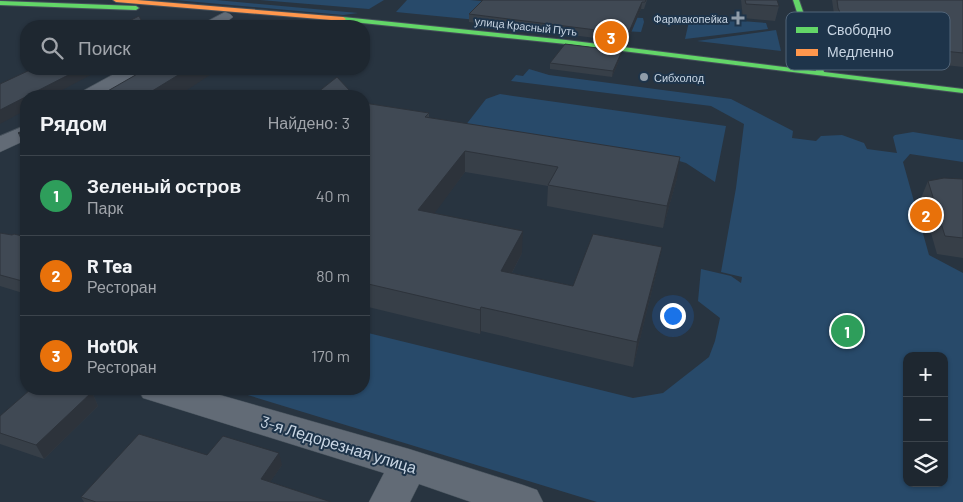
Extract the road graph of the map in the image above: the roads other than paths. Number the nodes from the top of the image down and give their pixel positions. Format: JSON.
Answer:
{"nodes":[{"id":1,"x":116,"y":0,"type":"edge"},
{"id":2,"x":796,"y":0,"type":"edge"},
{"id":3,"x":0,"y":3,"type":"edge"},
{"id":4,"x":800,"y":12,"type":"edge"},
{"id":5,"x":225,"y":17,"type":"junction"},
{"id":6,"x":220,"y":20,"type":"edge"},
{"id":7,"x":259,"y":20,"type":"edge"},
{"id":8,"x":301,"y":20,"type":"edge"},
{"id":9,"x":370,"y":27,"type":"edge"},
{"id":10,"x":370,"y":27,"type":"edge"},
{"id":11,"x":820,"y":70,"type":"edge"},
{"id":12,"x":821,"y":74,"type":"junction"},
{"id":13,"x":125,"y":75,"type":"edge"},
{"id":14,"x":99,"y":90,"type":"edge"},
{"id":15,"x":963,"y":91,"type":"edge"},
{"id":16,"x":963,"y":102,"type":"edge"},
{"id":17,"x":20,"y":134,"type":"edge"},
{"id":18,"x":0,"y":145,"type":"edge"},
{"id":19,"x":175,"y":395,"type":"edge"},
{"id":20,"x":410,"y":465,"type":"junction"},
{"id":21,"x":389,"y":502,"type":"edge"},
{"id":22,"x":523,"y":502,"type":"edge"}],
"edges":[{"from":1,"to":8,"type":"main road","name":"улица Красный Путь"},
{"from":2,"to":4,"type":"main road"},
{"from":3,"to":5,"type":"main road"},
{"from":5,"to":6,"type":"street"},
{"from":5,"to":7,"type":"main road"},
{"from":9,"to":12,"type":"main road","name":"улица Красный Путь"},
{"from":10,"to":16,"type":"main road","name":"улица Красный Путь"},
{"from":11,"to":12,"type":"main road"},
{"from":12,"to":15,"type":"main road","name":"улица Красный Путь"},
{"from":13,"to":14,"type":"street"},
{"from":17,"to":18,"type":"street"},
{"from":19,"to":20,"type":"street","name":"3-я Ледорезная улица"},
{"from":20,"to":21,"type":"street"},
{"from":20,"to":22,"type":"street","name":"3-я Ледорезная улица"}]}
